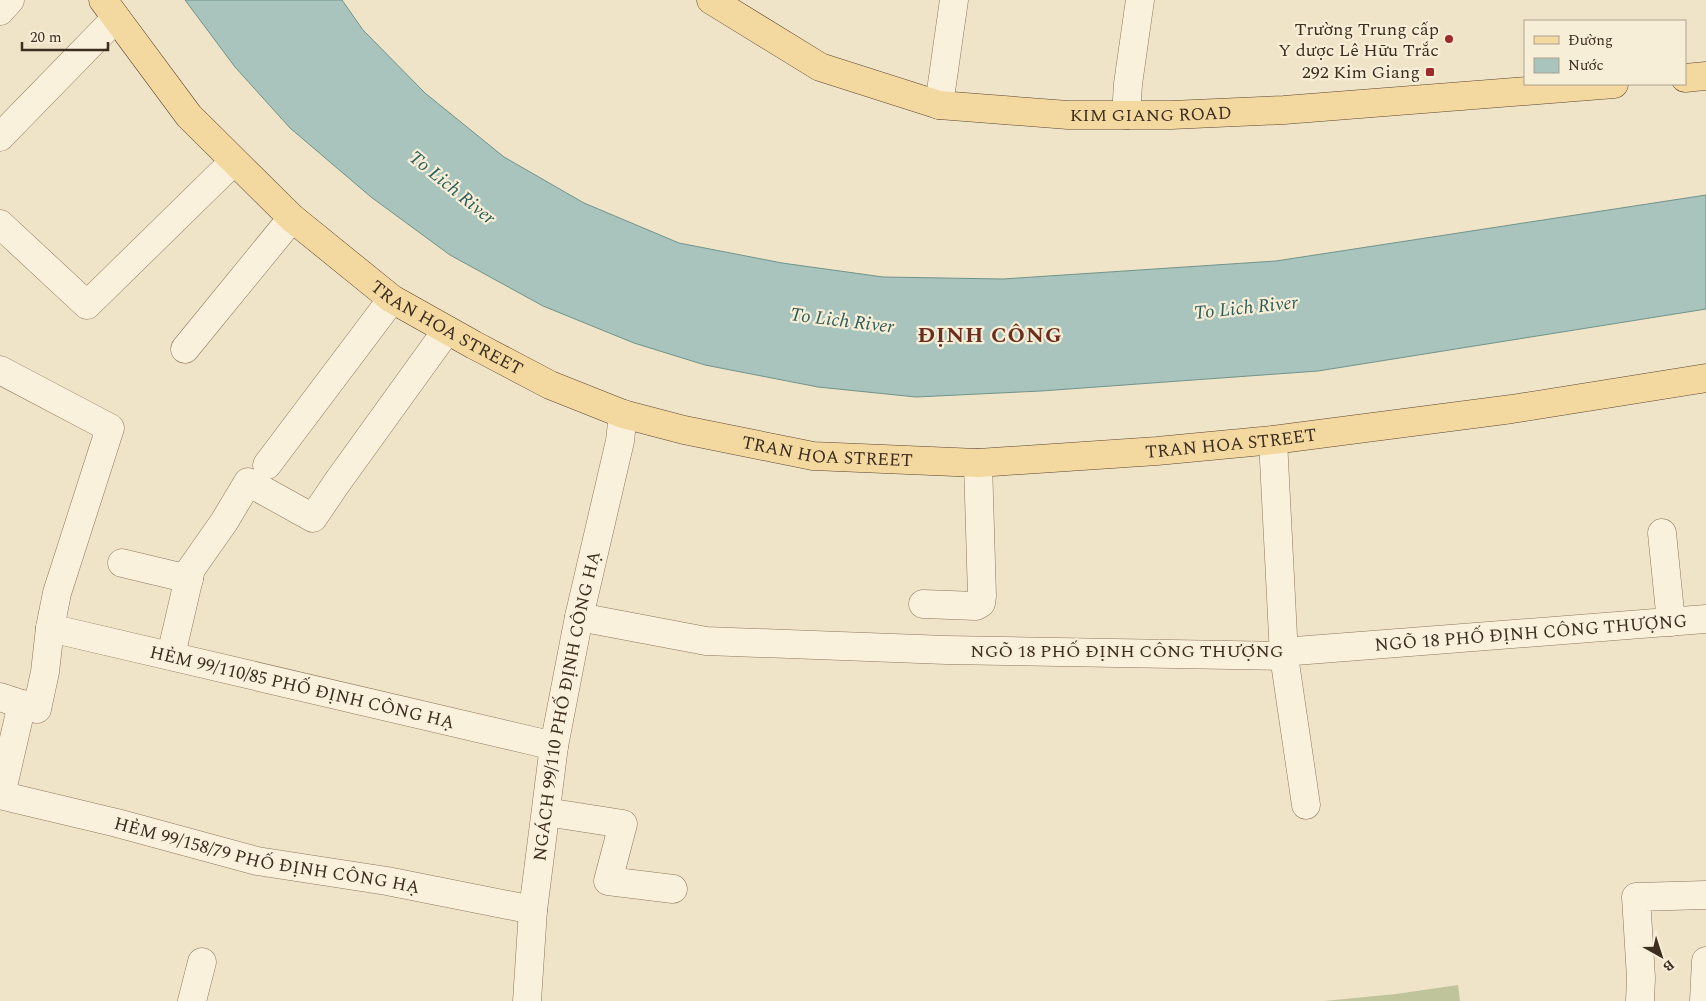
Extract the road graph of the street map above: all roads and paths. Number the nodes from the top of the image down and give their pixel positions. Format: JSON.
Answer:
{"nodes":[{"id":1,"x":10,"y":0,"type":"edge"},
{"id":2,"x":711,"y":0,"type":"edge"},
{"id":3,"x":954,"y":0,"type":"edge"},
{"id":4,"x":1140,"y":0,"type":"edge"},
{"id":5,"x":109,"y":9,"type":"edge"},
{"id":6,"x":0,"y":10,"type":"edge"},
{"id":7,"x":1706,"y":76,"type":"edge"},
{"id":8,"x":1686,"y":78,"type":"edge"},
{"id":9,"x":1601,"y":85,"type":"edge"},
{"id":10,"x":939,"y":105,"type":"junction"},
{"id":11,"x":1126,"y":115,"type":"junction"},
{"id":12,"x":0,"y":137,"type":"edge"},
{"id":13,"x":233,"y":162,"type":"junction"},
{"id":14,"x":292,"y":218,"type":"junction"},
{"id":15,"x":0,"y":224,"type":"edge"},
{"id":16,"x":392,"y":299,"type":"junction"},
{"id":17,"x":447,"y":330,"type":"junction"},
{"id":18,"x":185,"y":349,"type":"dead end"},
{"id":19,"x":0,"y":370,"type":"edge"},
{"id":20,"x":1706,"y":378,"type":"edge"},
{"id":21,"x":623,"y":414,"type":"junction"},
{"id":22,"x":1273,"y":440,"type":"junction"},
{"id":23,"x":978,"y":463,"type":"junction"},
{"id":24,"x":267,"y":465,"type":"dead end"},
{"id":25,"x":1662,"y":533,"type":"dead end"},
{"id":26,"x":122,"y":563,"type":"dead end"},
{"id":27,"x":189,"y":579,"type":"junction"},
{"id":28,"x":924,"y":604,"type":"dead end"},
{"id":29,"x":579,"y":617,"type":"junction"},
{"id":30,"x":1706,"y":619,"type":"edge"},
{"id":31,"x":1671,"y":622,"type":"junction"},
{"id":32,"x":50,"y":628,"type":"junction"},
{"id":33,"x":171,"y":655,"type":"junction"},
{"id":34,"x":1284,"y":656,"type":"junction"},
{"id":35,"x":11,"y":701,"type":"edge"},
{"id":36,"x":554,"y":746,"type":"junction"},
{"id":37,"x":0,"y":795,"type":"edge"},
{"id":38,"x":1306,"y":805,"type":"dead end"},
{"id":39,"x":546,"y":812,"type":"junction"},
{"id":40,"x":673,"y":889,"type":"dead end"},
{"id":41,"x":1706,"y":895,"type":"edge"},
{"id":42,"x":533,"y":910,"type":"junction"},
{"id":43,"x":1706,"y":961,"type":"edge"},
{"id":44,"x":202,"y":962,"type":"dead end"},
{"id":45,"x":192,"y":1001,"type":"edge"},
{"id":46,"x":527,"y":1001,"type":"edge"},
{"id":47,"x":1640,"y":1001,"type":"edge"},
{"id":48,"x":1704,"y":1001,"type":"edge"}],
"edges":[{"from":1,"to":6,"type":"street"},
{"from":2,"to":10,"type":"main road","name":"KIM GIANG ROAD"},
{"from":3,"to":10,"type":"street"},
{"from":4,"to":11,"type":"street"},
{"from":5,"to":12,"type":"street"},
{"from":5,"to":13,"type":"main road","name":"TRAN HOA STREET"},
{"from":7,"to":8,"type":"main road"},
{"from":9,"to":11,"type":"main road","name":"KIM GIANG ROAD"},
{"from":10,"to":11,"type":"main road","name":"KIM GIANG ROAD"},
{"from":13,"to":14,"type":"main road","name":"TRAN HOA STREET"},
{"from":13,"to":15,"type":"street"},
{"from":14,"to":16,"type":"main road","name":"TRAN HOA STREET"},
{"from":14,"to":18,"type":"street"},
{"from":16,"to":17,"type":"main road","name":"TRAN HOA STREET"},
{"from":16,"to":24,"type":"street"},
{"from":17,"to":21,"type":"main road","name":"TRAN HOA STREET"},
{"from":17,"to":27,"type":"street"},
{"from":19,"to":32,"type":"street"},
{"from":20,"to":22,"type":"main road","name":"TRAN HOA STREET"},
{"from":21,"to":23,"type":"main road","name":"TRAN HOA STREET"},
{"from":21,"to":29,"type":"street","name":"NGÁCH 99/110 PHỐ ĐỊNH CÔNG HẠ"},
{"from":22,"to":23,"type":"main road","name":"TRAN HOA STREET"},
{"from":22,"to":34,"type":"street"},
{"from":23,"to":28,"type":"street"},
{"from":25,"to":31,"type":"street"},
{"from":26,"to":27,"type":"street"},
{"from":27,"to":33,"type":"street"},
{"from":29,"to":34,"type":"street","name":"NGÕ 18 PHỐ ĐỊNH CÔNG THƯỢNG"},
{"from":29,"to":36,"type":"street","name":"NGÁCH 99/110 PHỐ ĐỊNH CÔNG HẠ"},
{"from":30,"to":31,"type":"street","name":"NGÕ 18 PHỐ ĐỊNH CÔNG THƯỢNG"},
{"from":31,"to":34,"type":"street","name":"NGÕ 18 PHỐ ĐỊNH CÔNG THƯỢNG"},
{"from":32,"to":33,"type":"street","name":"HẺM 99/110/85 PHỐ ĐỊNH CÔNG HẠ"},
{"from":32,"to":35,"type":"street"},
{"from":33,"to":36,"type":"street","name":"HẺM 99/110/85 PHỐ ĐỊNH CÔNG HẠ"},
{"from":34,"to":38,"type":"street"},
{"from":35,"to":37,"type":"street","name":"HẺM 99/158/79 PHỐ ĐỊNH CÔNG HẠ"},
{"from":36,"to":39,"type":"street","name":"NGÁCH 99/110 PHỐ ĐỊNH CÔNG HẠ"},
{"from":37,"to":42,"type":"street","name":"HẺM 99/158/79 PHỐ ĐỊNH CÔNG HẠ"},
{"from":39,"to":40,"type":"street"},
{"from":39,"to":42,"type":"street","name":"NGÁCH 99/110 PHỐ ĐỊNH CÔNG HẠ"},
{"from":41,"to":47,"type":"street"},
{"from":42,"to":46,"type":"street","name":"NGÁCH 99/110 PHỐ ĐỊNH CÔNG HẠ"},
{"from":43,"to":48,"type":"street"},
{"from":44,"to":45,"type":"street"}]}
